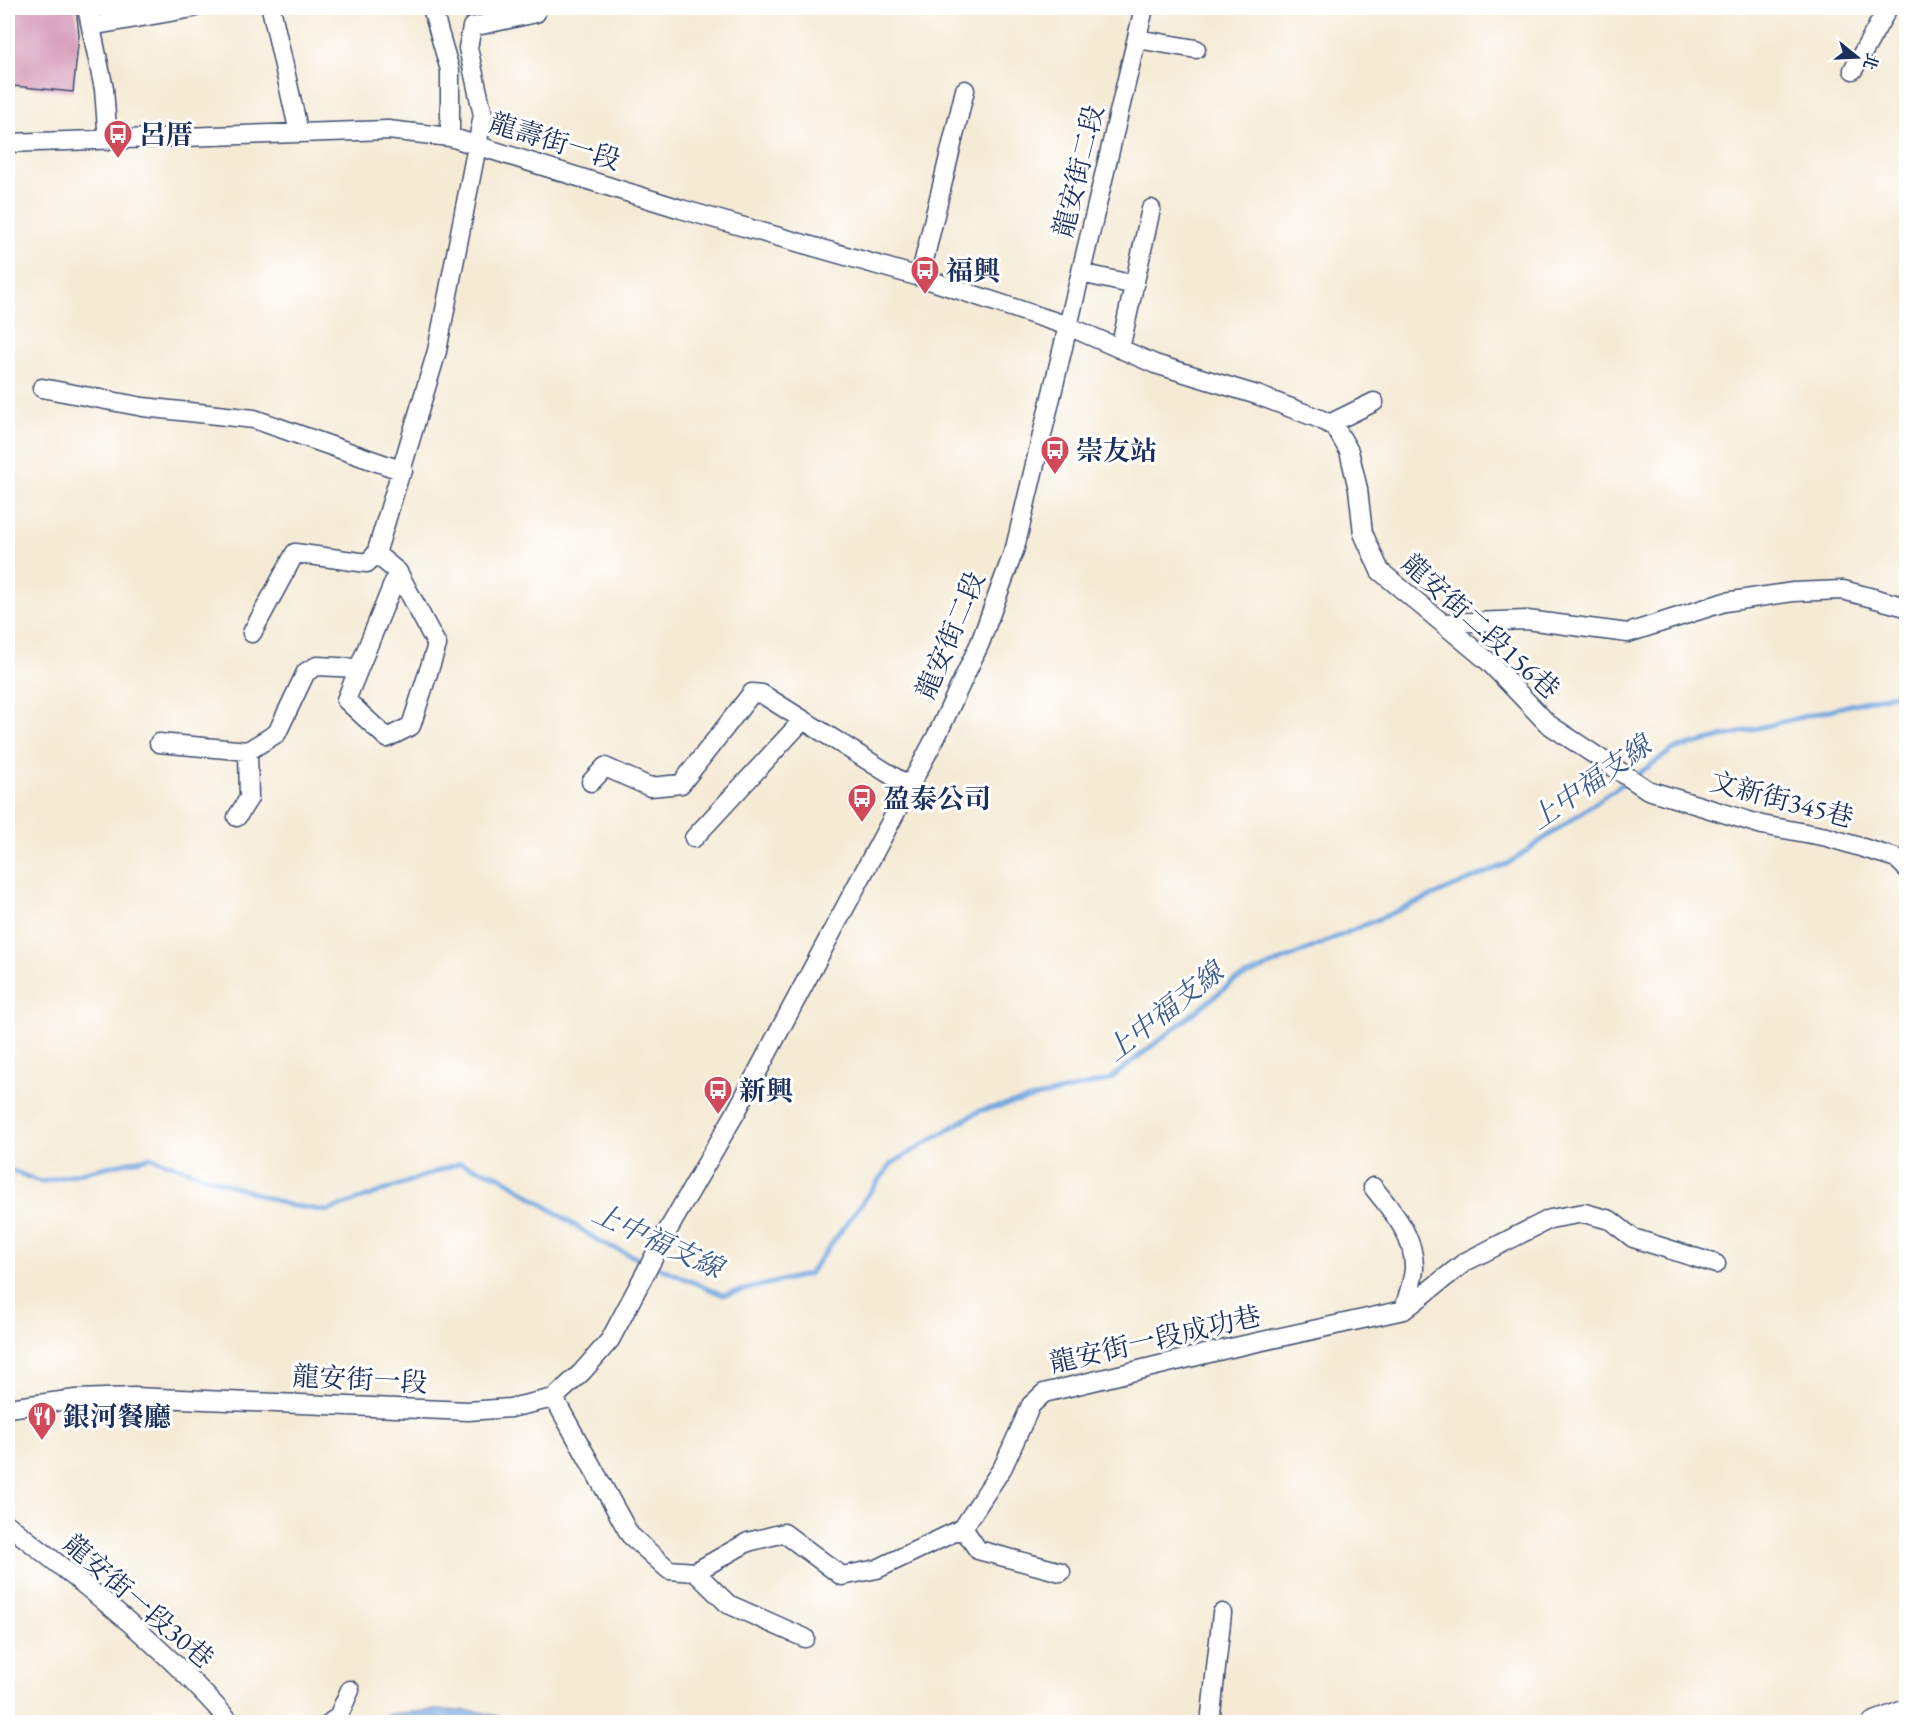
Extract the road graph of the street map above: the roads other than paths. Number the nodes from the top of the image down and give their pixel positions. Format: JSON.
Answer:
{"nodes":[{"id":1,"x":87,"y":8,"type":"edge"},
{"id":2,"x":193,"y":8,"type":"edge"},
{"id":3,"x":271,"y":8,"type":"edge"},
{"id":4,"x":432,"y":8,"type":"edge"},
{"id":5,"x":1144,"y":8,"type":"edge"},
{"id":6,"x":1888,"y":8,"type":"edge"},
{"id":7,"x":536,"y":13,"type":"dead end"},
{"id":8,"x":91,"y":26,"type":"junction"},
{"id":9,"x":1137,"y":39,"type":"junction"},
{"id":10,"x":1196,"y":49,"type":"dead end"},
{"id":11,"x":1852,"y":70,"type":"dead end"},
{"id":12,"x":965,"y":90,"type":"dead end"},
{"id":13,"x":299,"y":133,"type":"junction"},
{"id":14,"x":450,"y":137,"type":"junction"},
{"id":15,"x":108,"y":141,"type":"junction"},
{"id":16,"x":8,"y":143,"type":"edge"},
{"id":17,"x":477,"y":146,"type":"junction"},
{"id":18,"x":1151,"y":209,"type":"dead end"},
{"id":19,"x":1081,"y":273,"type":"junction"},
{"id":20,"x":920,"y":277,"type":"junction"},
{"id":21,"x":1134,"y":285,"type":"junction"},
{"id":22,"x":1068,"y":326,"type":"junction"},
{"id":23,"x":1120,"y":349,"type":"junction"},
{"id":24,"x":42,"y":388,"type":"dead end"},
{"id":25,"x":1374,"y":402,"type":"dead end"},
{"id":26,"x":1329,"y":423,"type":"junction"},
{"id":27,"x":403,"y":471,"type":"junction"},
{"id":28,"x":376,"y":554,"type":"junction"},
{"id":29,"x":398,"y":572,"type":"junction"},
{"id":30,"x":1906,"y":607,"type":"edge"},
{"id":31,"x":1443,"y":623,"type":"junction"},
{"id":32,"x":252,"y":633,"type":"dead end"},
{"id":33,"x":357,"y":668,"type":"junction"},
{"id":34,"x":803,"y":720,"type":"junction"},
{"id":35,"x":159,"y":743,"type":"dead end"},
{"id":36,"x":248,"y":751,"type":"junction"},
{"id":37,"x":591,"y":782,"type":"dead end"},
{"id":38,"x":1642,"y":786,"type":"joint"},
{"id":39,"x":910,"y":787,"type":"junction"},
{"id":40,"x":237,"y":816,"type":"dead end"},
{"id":41,"x":694,"y":838,"type":"dead end"},
{"id":42,"x":1906,"y":868,"type":"edge"},
{"id":43,"x":1373,"y":1187,"type":"dead end"},
{"id":44,"x":1716,"y":1264,"type":"dead end"},
{"id":45,"x":1404,"y":1310,"type":"junction"},
{"id":46,"x":554,"y":1398,"type":"junction"},
{"id":47,"x":8,"y":1408,"type":"edge"},
{"id":48,"x":8,"y":1525,"type":"edge"},
{"id":49,"x":963,"y":1528,"type":"junction"},
{"id":50,"x":695,"y":1572,"type":"junction"},
{"id":51,"x":1061,"y":1572,"type":"dead end"},
{"id":52,"x":1222,"y":1613,"type":"dead end"},
{"id":53,"x":805,"y":1638,"type":"dead end"},
{"id":54,"x":350,"y":1690,"type":"dead end"},
{"id":55,"x":1906,"y":1709,"type":"edge"},
{"id":56,"x":230,"y":1722,"type":"edge"},
{"id":57,"x":331,"y":1722,"type":"edge"},
{"id":58,"x":1212,"y":1722,"type":"edge"},
{"id":59,"x":1872,"y":1722,"type":"edge"}],
"edges":[{"from":1,"to":8,"type":"street"},
{"from":2,"to":8,"type":"street"},
{"from":3,"to":13,"type":"street"},
{"from":4,"to":14,"type":"street"},
{"from":5,"to":9,"type":"street","name":"龍安街二段"},
{"from":6,"to":11,"type":"street"},
{"from":7,"to":17,"type":"street"},
{"from":8,"to":15,"type":"street"},
{"from":9,"to":10,"type":"street"},
{"from":9,"to":19,"type":"street","name":"龍安街二段"},
{"from":12,"to":20,"type":"street"},
{"from":13,"to":14,"type":"street","name":"龍壽街一段"},
{"from":13,"to":15,"type":"street","name":"龍壽街一段"},
{"from":14,"to":17,"type":"street","name":"龍壽街一段"},
{"from":15,"to":16,"type":"street","name":"龍壽街一段"},
{"from":17,"to":20,"type":"street","name":"龍壽街一段"},
{"from":17,"to":27,"type":"street"},
{"from":18,"to":21,"type":"street"},
{"from":19,"to":21,"type":"street"},
{"from":19,"to":22,"type":"street","name":"龍安街二段"},
{"from":20,"to":22,"type":"street","name":"龍壽街一段"},
{"from":21,"to":23,"type":"street"},
{"from":22,"to":23,"type":"street"},
{"from":22,"to":39,"type":"street","name":"龍安街二段"},
{"from":23,"to":26,"type":"street"},
{"from":24,"to":27,"type":"street"},
{"from":25,"to":26,"type":"street"},
{"from":26,"to":31,"type":"street","name":"龍安街二段156巷"},
{"from":27,"to":28,"type":"street"},
{"from":28,"to":29,"type":"street"},
{"from":28,"to":32,"type":"street"},
{"from":29,"to":33,"type":"street"},
{"from":29,"to":33,"type":"street"},
{"from":30,"to":31,"type":"street"},
{"from":31,"to":38,"type":"street","name":"龍安街二段156巷"},
{"from":33,"to":36,"type":"street"},
{"from":34,"to":37,"type":"street"},
{"from":34,"to":39,"type":"street"},
{"from":34,"to":41,"type":"street"},
{"from":35,"to":36,"type":"street"},
{"from":36,"to":40,"type":"street"},
{"from":38,"to":42,"type":"street","name":"文新街345巷"},
{"from":39,"to":46,"type":"street","name":"龍安街二段"},
{"from":43,"to":45,"type":"street"},
{"from":44,"to":45,"type":"street","name":"龍安街一段成功巷"},
{"from":45,"to":49,"type":"street","name":"龍安街一段成功巷"},
{"from":46,"to":47,"type":"street","name":"龍安街一段"},
{"from":46,"to":50,"type":"street"},
{"from":48,"to":56,"type":"street","name":"龍安街一段30巷"},
{"from":49,"to":50,"type":"street"},
{"from":49,"to":51,"type":"street"},
{"from":50,"to":53,"type":"street"},
{"from":52,"to":58,"type":"street"},
{"from":54,"to":57,"type":"street"},
{"from":55,"to":59,"type":"street"}]}
